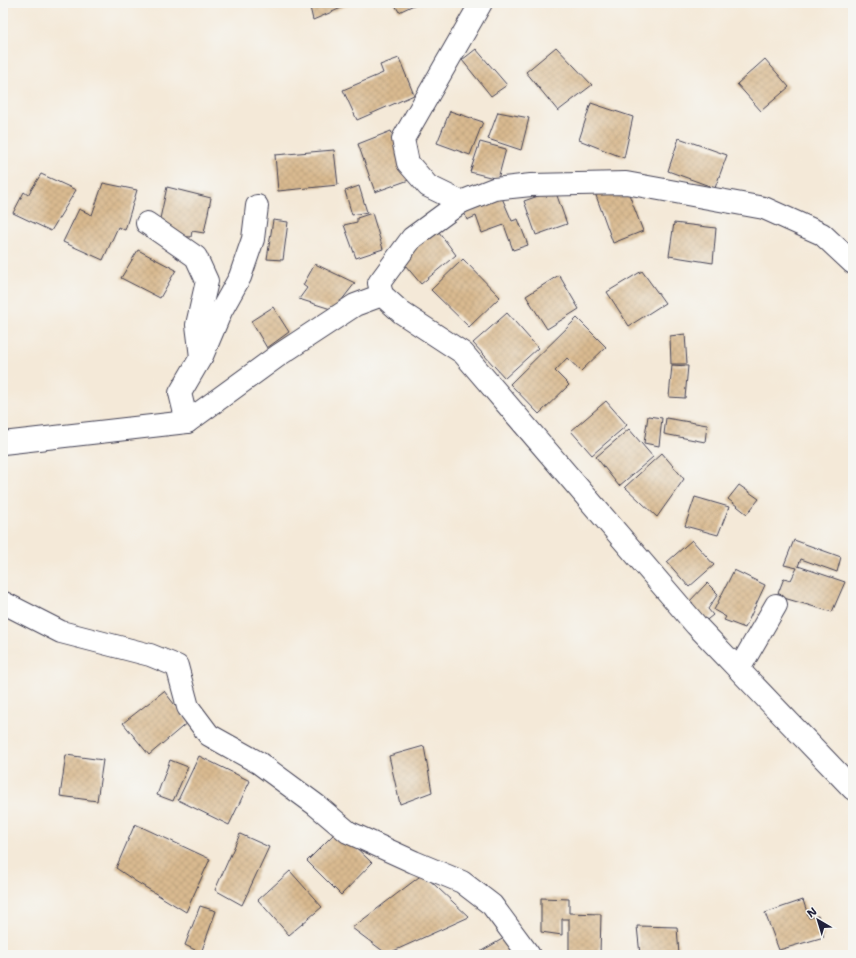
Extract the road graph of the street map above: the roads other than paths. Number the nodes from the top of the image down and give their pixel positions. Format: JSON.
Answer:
{"nodes":[{"id":1,"x":480,"y":3,"type":"edge"},
{"id":2,"x":461,"y":202,"type":"junction"},
{"id":3,"x":258,"y":206,"type":"dead end"},
{"id":4,"x":147,"y":222,"type":"dead end"},
{"id":5,"x":822,"y":234,"type":"junction"},
{"id":6,"x":853,"y":246,"type":"edge"},
{"id":7,"x":853,"y":262,"type":"edge"},
{"id":8,"x":382,"y":295,"type":"junction"},
{"id":9,"x":201,"y":357,"type":"junction"},
{"id":10,"x":187,"y":422,"type":"junction"},
{"id":11,"x":3,"y":443,"type":"edge"},
{"id":12,"x":3,"y":603,"type":"edge"},
{"id":13,"x":776,"y":605,"type":"dead end"},
{"id":14,"x":739,"y":669,"type":"junction"},
{"id":15,"x":853,"y":789,"type":"edge"},
{"id":16,"x":530,"y":955,"type":"edge"}],
"edges":[{"from":1,"to":2,"type":"street"},
{"from":2,"to":5,"type":"street"},
{"from":2,"to":8,"type":"street"},
{"from":3,"to":9,"type":"street"},
{"from":4,"to":9,"type":"street"},
{"from":5,"to":6,"type":"street"},
{"from":5,"to":7,"type":"street"},
{"from":8,"to":10,"type":"street"},
{"from":8,"to":14,"type":"street"},
{"from":9,"to":10,"type":"street"},
{"from":10,"to":11,"type":"street"},
{"from":12,"to":16,"type":"street"},
{"from":13,"to":14,"type":"street"},
{"from":14,"to":15,"type":"street"}]}
